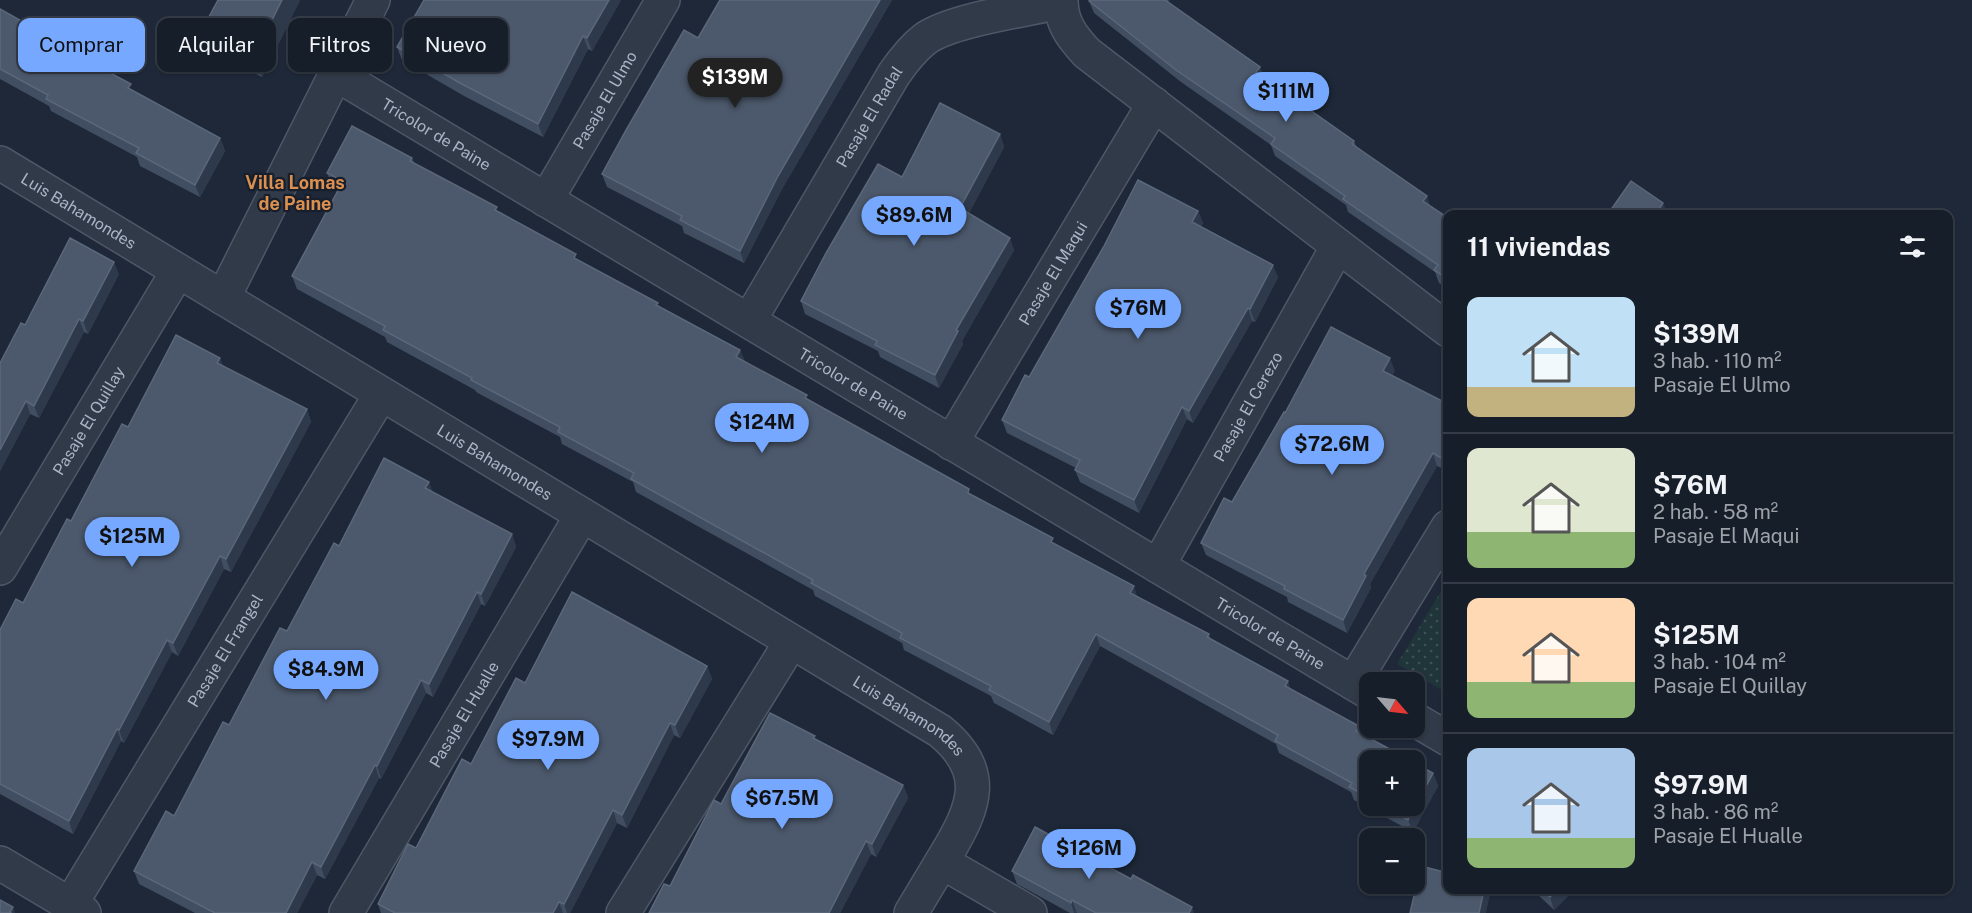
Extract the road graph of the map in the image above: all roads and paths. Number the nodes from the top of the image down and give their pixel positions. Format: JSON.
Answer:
{"nodes":[{"id":1,"x":374,"y":0,"type":"edge"},
{"id":2,"x":663,"y":0,"type":"edge"},
{"id":3,"x":1060,"y":1,"type":"edge"},
{"id":4,"x":336,"y":74,"type":"junction"},
{"id":5,"x":1154,"y":104,"type":"junction"},
{"id":6,"x":0,"y":163,"type":"edge"},
{"id":7,"x":546,"y":200,"type":"junction"},
{"id":8,"x":1338,"y":246,"type":"junction"},
{"id":9,"x":178,"y":271,"type":"junction"},
{"id":10,"x":224,"y":298,"type":"junction"},
{"id":11,"x":749,"y":321,"type":"junction"},
{"id":12,"x":1443,"y":326,"type":"edge"},
{"id":13,"x":381,"y":394,"type":"junction"},
{"id":14,"x":951,"y":442,"type":"junction"},
{"id":15,"x":582,"y":515,"type":"junction"},
{"id":16,"x":1443,"y":536,"type":"edge"},
{"id":17,"x":1158,"y":566,"type":"junction"},
{"id":18,"x":0,"y":568,"type":"edge"},
{"id":19,"x":791,"y":642,"type":"junction"},
{"id":20,"x":1370,"y":672,"type":"edge"},
{"id":21,"x":1359,"y":687,"type":"edge"},
{"id":22,"x":1425,"y":725,"type":"edge"},
{"id":23,"x":1443,"y":736,"type":"edge"},
{"id":24,"x":942,"y":862,"type":"junction"},
{"id":25,"x":0,"y":863,"type":"edge"},
{"id":26,"x":77,"y":909,"type":"edge"},
{"id":27,"x":346,"y":913,"type":"edge"},
{"id":28,"x":623,"y":913,"type":"edge"},
{"id":29,"x":911,"y":913,"type":"edge"},
{"id":30,"x":1030,"y":913,"type":"edge"}],
"edges":[{"from":1,"to":4,"type":"street"},
{"from":2,"to":7,"type":"street","name":"Pasaje El Ulmo"},
{"from":3,"to":5,"type":"street"},
{"from":3,"to":11,"type":"street","name":"Pasaje El Radal"},
{"from":4,"to":7,"type":"street","name":"Tricolor de Paine"},
{"from":4,"to":10,"type":"street"},
{"from":5,"to":8,"type":"street"},
{"from":5,"to":14,"type":"street","name":"Pasaje El Maqui"},
{"from":6,"to":9,"type":"street","name":"Luis Bahamondes"},
{"from":7,"to":11,"type":"street","name":"Tricolor de Paine"},
{"from":8,"to":12,"type":"street"},
{"from":8,"to":17,"type":"street","name":"Pasaje El Cerezo"},
{"from":9,"to":10,"type":"street","name":"Luis Bahamondes"},
{"from":9,"to":18,"type":"street","name":"Pasaje El Quillay"},
{"from":10,"to":13,"type":"street","name":"Luis Bahamondes"},
{"from":11,"to":14,"type":"street","name":"Tricolor de Paine"},
{"from":13,"to":15,"type":"street","name":"Luis Bahamondes"},
{"from":13,"to":26,"type":"street","name":"Pasaje El Frangel"},
{"from":14,"to":17,"type":"street","name":"Tricolor de Paine"},
{"from":15,"to":19,"type":"street","name":"Luis Bahamondes"},
{"from":15,"to":27,"type":"street","name":"Pasaje El Hualle"},
{"from":16,"to":20,"type":"street"},
{"from":17,"to":21,"type":"street","name":"Tricolor de Paine"},
{"from":19,"to":24,"type":"street","name":"Luis Bahamondes"},
{"from":19,"to":28,"type":"street"},
{"from":22,"to":23,"type":"street"},
{"from":24,"to":29,"type":"street"},
{"from":24,"to":30,"type":"street"},
{"from":25,"to":26,"type":"street"}]}
